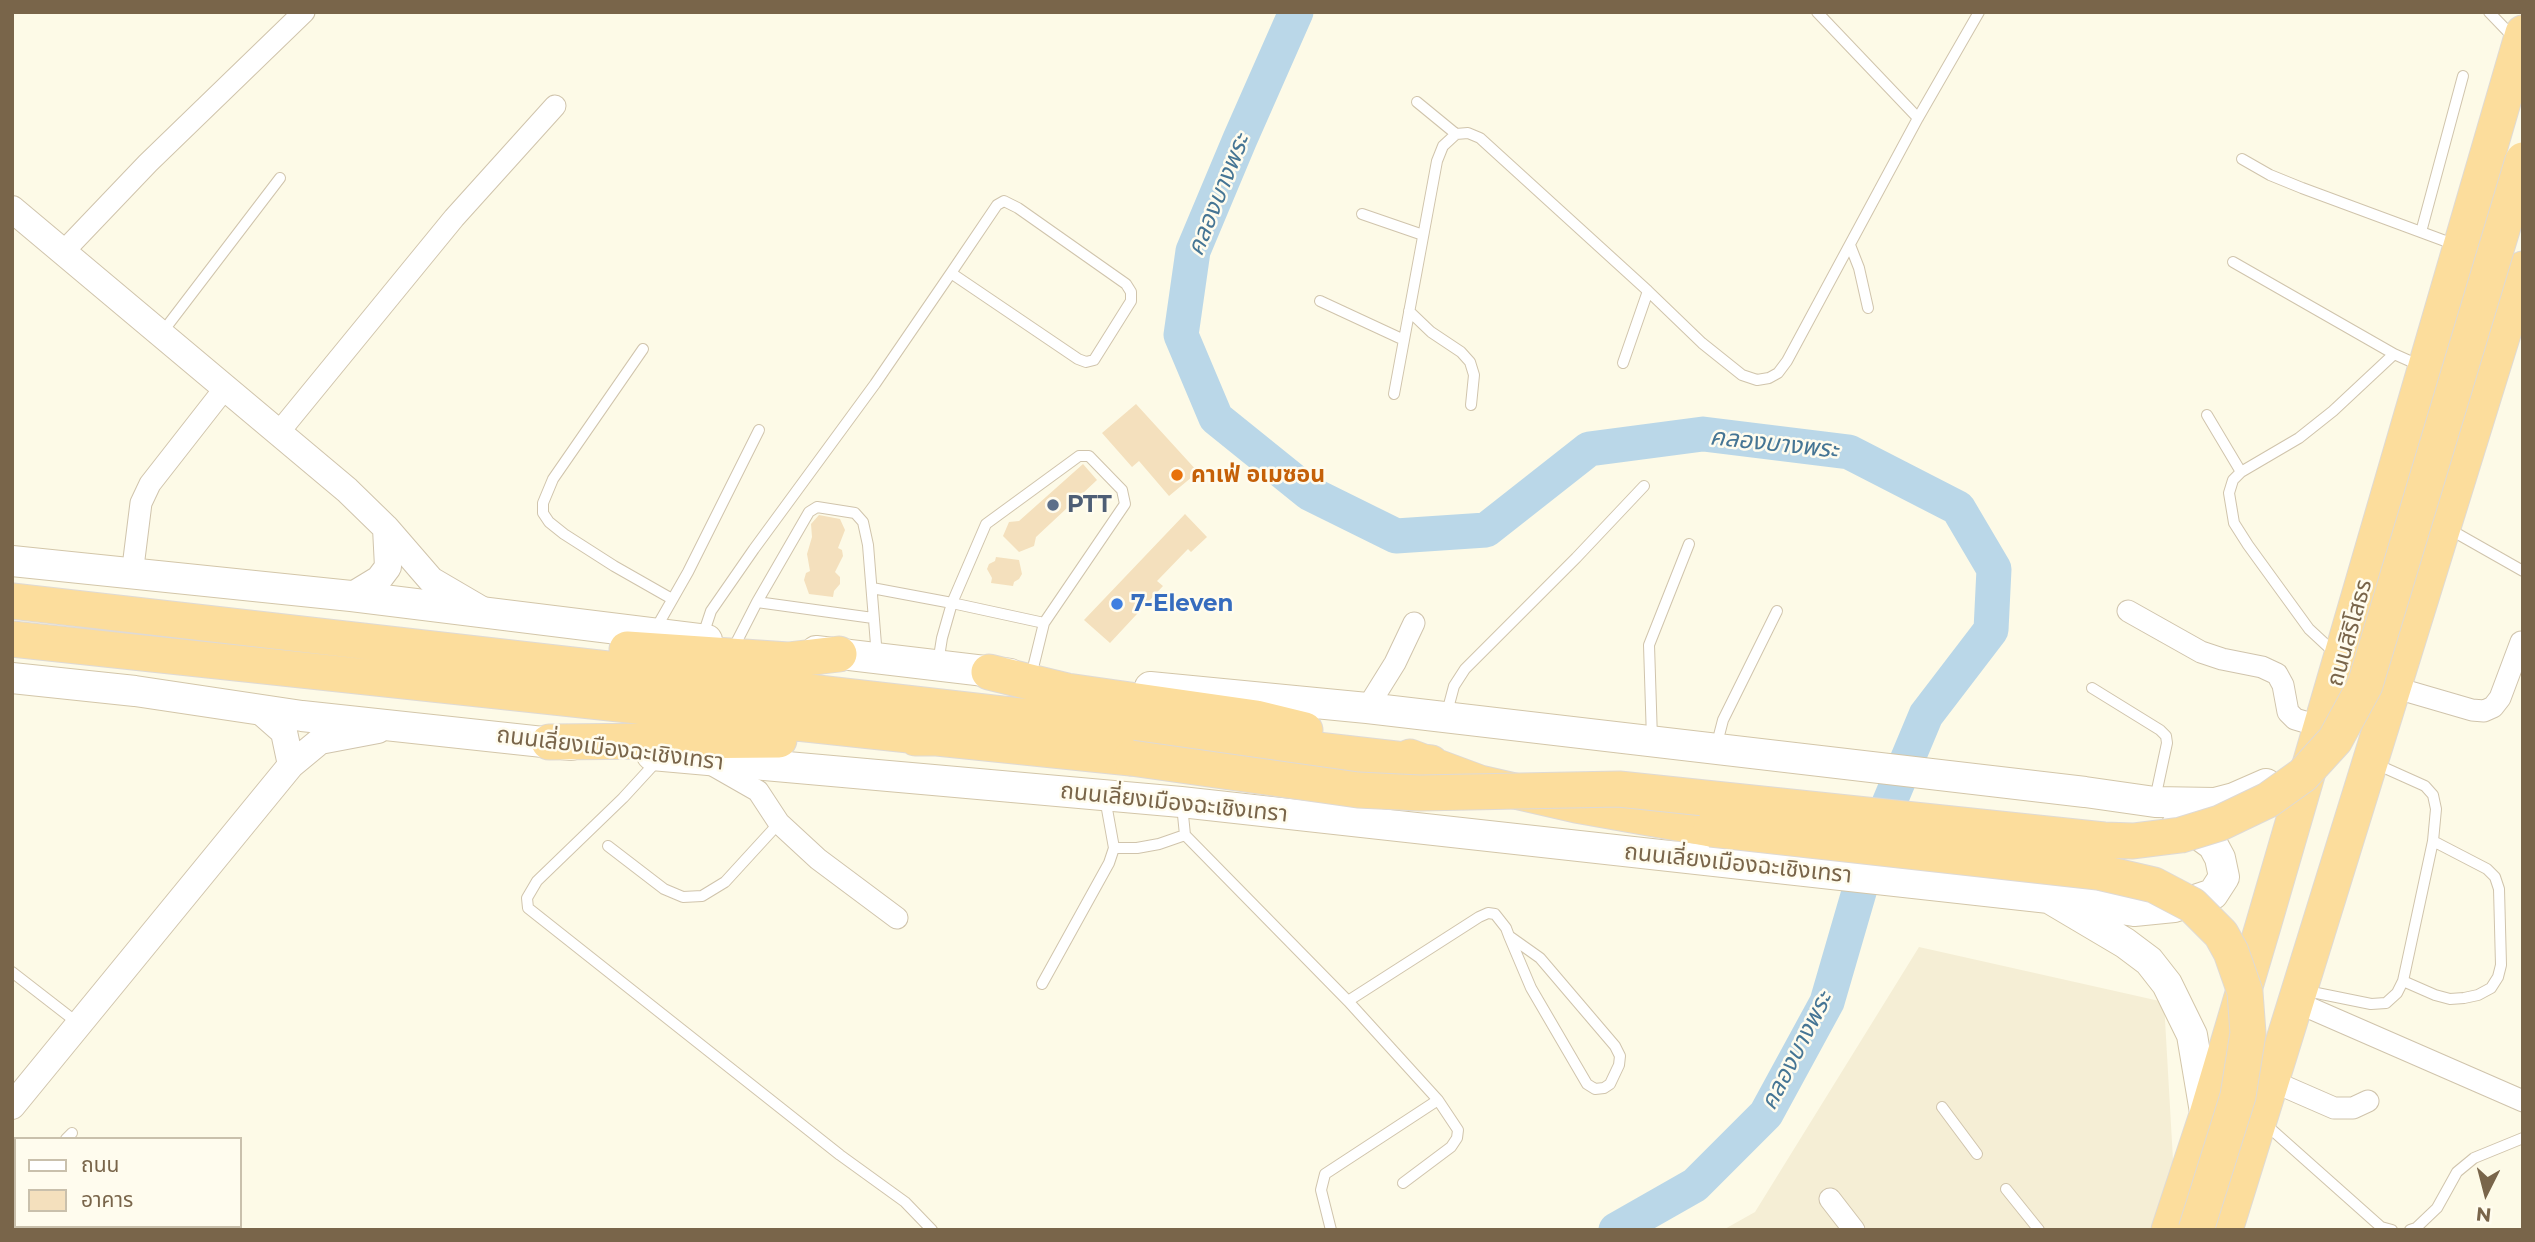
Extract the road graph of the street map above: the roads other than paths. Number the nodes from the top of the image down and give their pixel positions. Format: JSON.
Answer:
{"nodes":[{"id":1,"x":304,"y":12,"type":"edge"},
{"id":2,"x":1817,"y":12,"type":"edge"},
{"id":3,"x":1979,"y":12,"type":"edge"},
{"id":4,"x":2489,"y":12,"type":"edge"},
{"id":5,"x":2521,"y":39,"type":"edge"},
{"id":6,"x":2463,"y":76,"type":"dead end"},
{"id":7,"x":1418,"y":102,"type":"dead end"},
{"id":8,"x":555,"y":106,"type":"dead end"},
{"id":9,"x":1918,"y":118,"type":"junction"},
{"id":10,"x":1456,"y":134,"type":"junction"},
{"id":11,"x":2242,"y":159,"type":"dead end"},
{"id":12,"x":2523,"y":160,"type":"edge"},
{"id":13,"x":280,"y":178,"type":"dead end"},
{"id":14,"x":12,"y":209,"type":"edge"},
{"id":15,"x":1362,"y":214,"type":"dead end"},
{"id":16,"x":2421,"y":232,"type":"junction"},
{"id":17,"x":1423,"y":235,"type":"junction"},
{"id":18,"x":1850,"y":245,"type":"junction"},
{"id":19,"x":2461,"y":247,"type":"junction"},
{"id":20,"x":64,"y":251,"type":"junction"},
{"id":21,"x":2233,"y":262,"type":"dead end"},
{"id":22,"x":2523,"y":269,"type":"edge"},
{"id":23,"x":951,"y":273,"type":"junction"},
{"id":24,"x":1648,"y":291,"type":"junction"},
{"id":25,"x":1320,"y":300,"type":"dead end"},
{"id":26,"x":1868,"y":308,"type":"dead end"},
{"id":27,"x":1409,"y":310,"type":"junction"},
{"id":28,"x":2517,"y":310,"type":"edge"},
{"id":29,"x":161,"y":334,"type":"junction"},
{"id":30,"x":1404,"y":340,"type":"junction"},
{"id":31,"x":643,"y":349,"type":"dead end"},
{"id":32,"x":2394,"y":354,"type":"junction"},
{"id":33,"x":1623,"y":363,"type":"dead end"},
{"id":34,"x":2427,"y":369,"type":"junction"},
{"id":35,"x":225,"y":388,"type":"junction"},
{"id":36,"x":1394,"y":394,"type":"dead end"},
{"id":37,"x":1471,"y":405,"type":"dead end"},
{"id":38,"x":2207,"y":415,"type":"dead end"},
{"id":39,"x":759,"y":430,"type":"dead end"},
{"id":40,"x":279,"y":432,"type":"junction"},
{"id":41,"x":2241,"y":472,"type":"junction"},
{"id":42,"x":1644,"y":486,"type":"dead end"},
{"id":43,"x":2443,"y":526,"type":"junction"},
{"id":44,"x":386,"y":528,"type":"junction"},
{"id":45,"x":1689,"y":544,"type":"dead end"},
{"id":46,"x":12,"y":561,"type":"edge"},
{"id":47,"x":2523,"y":571,"type":"edge"},
{"id":48,"x":132,"y":575,"type":"junction"},
{"id":49,"x":872,"y":588,"type":"junction"},
{"id":50,"x":351,"y":596,"type":"junction"},
{"id":51,"x":672,"y":599,"type":"junction"},
{"id":52,"x":12,"y":601,"type":"edge"},
{"id":53,"x":757,"y":602,"type":"junction"},
{"id":54,"x":952,"y":603,"type":"junction"},
{"id":55,"x":1777,"y":611,"type":"dead end"},
{"id":56,"x":2129,"y":611,"type":"dead end"},
{"id":57,"x":489,"y":614,"type":"junction"},
{"id":58,"x":152,"y":617,"type":"junction"},
{"id":59,"x":873,"y":618,"type":"junction"},
{"id":60,"x":1044,"y":623,"type":"junction"},
{"id":61,"x":1414,"y":623,"type":"dead end"},
{"id":62,"x":654,"y":632,"type":"junction"},
{"id":63,"x":12,"y":639,"type":"edge"},
{"id":64,"x":701,"y":639,"type":"junction"},
{"id":65,"x":2521,"y":642,"type":"dead end"},
{"id":66,"x":736,"y":643,"type":"junction"},
{"id":67,"x":839,"y":654,"type":"junction"},
{"id":68,"x":877,"y":658,"type":"junction"},
{"id":69,"x":2342,"y":659,"type":"junction"},
{"id":70,"x":937,"y":666,"type":"junction"},
{"id":71,"x":989,"y":672,"type":"junction"},
{"id":72,"x":1031,"y":676,"type":"junction"},
{"id":73,"x":12,"y":678,"type":"edge"},
{"id":74,"x":2393,"y":687,"type":"junction"},
{"id":75,"x":2092,"y":688,"type":"dead end"},
{"id":76,"x":1367,"y":708,"type":"junction"},
{"id":77,"x":259,"y":710,"type":"junction"},
{"id":78,"x":1445,"y":718,"type":"junction"},
{"id":79,"x":474,"y":733,"type":"junction"},
{"id":80,"x":2320,"y":735,"type":"junction"},
{"id":81,"x":937,"y":738,"type":"junction"},
{"id":82,"x":1652,"y":741,"type":"junction"},
{"id":83,"x":549,"y":743,"type":"junction"},
{"id":84,"x":1715,"y":749,"type":"junction"},
{"id":85,"x":662,"y":756,"type":"junction"},
{"id":86,"x":703,"y":759,"type":"junction"},
{"id":87,"x":2370,"y":761,"type":"junction"},
{"id":88,"x":1431,"y":763,"type":"junction"},
{"id":89,"x":291,"y":765,"type":"junction"},
{"id":90,"x":2085,"y":792,"type":"junction"},
{"id":91,"x":1105,"y":795,"type":"junction"},
{"id":92,"x":1181,"y":802,"type":"junction"},
{"id":93,"x":2155,"y":802,"type":"junction"},
{"id":94,"x":779,"y":823,"type":"junction"},
{"id":95,"x":1185,"y":835,"type":"junction"},
{"id":96,"x":2433,"y":841,"type":"junction"},
{"id":97,"x":608,"y":846,"type":"dead end"},
{"id":98,"x":1114,"y":848,"type":"junction"},
{"id":99,"x":2283,"y":858,"type":"junction"},
{"id":100,"x":2337,"y":866,"type":"junction"},
{"id":101,"x":2049,"y":898,"type":"junction"},
{"id":102,"x":897,"y":918,"type":"dead end"},
{"id":103,"x":2263,"y":926,"type":"junction"},
{"id":104,"x":1509,"y":936,"type":"junction"},
{"id":105,"x":2312,"y":947,"type":"junction"},
{"id":106,"x":12,"y":972,"type":"edge"},
{"id":107,"x":2403,"y":981,"type":"junction"},
{"id":108,"x":1042,"y":984,"type":"dead end"},
{"id":109,"x":2298,"y":996,"type":"junction"},
{"id":110,"x":1348,"y":1001,"type":"junction"},
{"id":111,"x":80,"y":1024,"type":"junction"},
{"id":112,"x":2272,"y":1081,"type":"junction"},
{"id":113,"x":1438,"y":1100,"type":"junction"},
{"id":114,"x":2368,"y":1101,"type":"dead end"},
{"id":115,"x":2523,"y":1101,"type":"edge"},
{"id":116,"x":12,"y":1106,"type":"edge"},
{"id":117,"x":1942,"y":1107,"type":"dead end"},
{"id":118,"x":2206,"y":1118,"type":"junction"},
{"id":119,"x":2260,"y":1120,"type":"junction"},
{"id":120,"x":2523,"y":1138,"type":"edge"},
{"id":121,"x":1976,"y":1154,"type":"dead end"},
{"id":122,"x":1403,"y":1183,"type":"dead end"},
{"id":123,"x":2006,"y":1189,"type":"dead end"},
{"id":124,"x":1830,"y":1199,"type":"dead end"},
{"id":125,"x":932,"y":1230,"type":"edge"},
{"id":126,"x":1331,"y":1230,"type":"edge"},
{"id":127,"x":1854,"y":1230,"type":"edge"},
{"id":128,"x":2039,"y":1230,"type":"edge"},
{"id":129,"x":2169,"y":1230,"type":"edge"},
{"id":130,"x":2196,"y":1230,"type":"edge"},
{"id":131,"x":2225,"y":1230,"type":"edge"},
{"id":132,"x":2392,"y":1230,"type":"edge"},
{"id":133,"x":2410,"y":1230,"type":"edge"}],
"edges":[{"from":1,"to":20,"type":"street"},
{"from":2,"to":9,"type":"lane"},
{"from":3,"to":9,"type":"lane"},
{"from":4,"to":5,"type":"lane"},
{"from":5,"to":19,"type":"highway","name":"ถนนสิริโสธร"},
{"from":6,"to":16,"type":"lane"},
{"from":7,"to":10,"type":"lane"},
{"from":8,"to":40,"type":"street"},
{"from":9,"to":18,"type":"lane"},
{"from":10,"to":17,"type":"lane"},
{"from":10,"to":24,"type":"lane"},
{"from":11,"to":16,"type":"lane"},
{"from":12,"to":81,"type":"highway","bridge":true},
{"from":13,"to":29,"type":"lane"},
{"from":14,"to":20,"type":"street"},
{"from":15,"to":17,"type":"lane"},
{"from":16,"to":19,"type":"lane"},
{"from":17,"to":27,"type":"lane"},
{"from":18,"to":24,"type":"lane"},
{"from":18,"to":26,"type":"lane"},
{"from":19,"to":34,"type":"highway","name":"ถนนสิริโสธร"},
{"from":20,"to":29,"type":"street"},
{"from":21,"to":32,"type":"lane"},
{"from":22,"to":28,"type":"highway"},
{"from":23,"to":23,"type":"lane"},
{"from":23,"to":64,"type":"lane"},
{"from":24,"to":33,"type":"lane"},
{"from":25,"to":30,"type":"lane"},
{"from":27,"to":30,"type":"lane"},
{"from":27,"to":37,"type":"lane"},
{"from":28,"to":43,"type":"highway"},
{"from":29,"to":35,"type":"street"},
{"from":30,"to":36,"type":"lane"},
{"from":31,"to":51,"type":"lane"},
{"from":32,"to":34,"type":"lane"},
{"from":32,"to":41,"type":"lane"},
{"from":34,"to":69,"type":"highway","name":"ถนนสิริโสธร"},
{"from":35,"to":40,"type":"street"},
{"from":35,"to":48,"type":"street"},
{"from":38,"to":41,"type":"lane"},
{"from":39,"to":51,"type":"lane"},
{"from":40,"to":44,"type":"street"},
{"from":41,"to":69,"type":"lane"},
{"from":42,"to":78,"type":"lane"},
{"from":43,"to":47,"type":"lane"},
{"from":43,"to":74,"type":"highway"},
{"from":44,"to":50,"type":"street"},
{"from":44,"to":57,"type":"street"},
{"from":45,"to":82,"type":"lane"},
{"from":46,"to":48,"type":"main road"},
{"from":48,"to":50,"type":"main road"},
{"from":49,"to":53,"type":"lane"},
{"from":49,"to":54,"type":"lane"},
{"from":49,"to":59,"type":"lane"},
{"from":50,"to":57,"type":"main road"},
{"from":51,"to":62,"type":"lane"},
{"from":52,"to":58,"type":"highway"},
{"from":53,"to":59,"type":"lane"},
{"from":53,"to":66,"type":"lane"},
{"from":54,"to":60,"type":"lane"},
{"from":54,"to":60,"type":"lane"},
{"from":54,"to":70,"type":"lane"},
{"from":55,"to":84,"type":"lane"},
{"from":56,"to":80,"type":"street"},
{"from":57,"to":62,"type":"main road"},
{"from":58,"to":67,"type":"highway"},
{"from":58,"to":88,"type":"highway"},
{"from":59,"to":68,"type":"lane"},
{"from":60,"to":72,"type":"lane"},
{"from":61,"to":76,"type":"street"},
{"from":62,"to":64,"type":"main road"},
{"from":63,"to":81,"type":"highway","name":"ถนนเลี่ยงเมืองฉะเชิงเทรา"},
{"from":64,"to":66,"type":"main road"},
{"from":65,"to":74,"type":"street"},
{"from":66,"to":67,"type":"main road"},
{"from":67,"to":68,"type":"main road"},
{"from":68,"to":70,"type":"main road"},
{"from":69,"to":80,"type":"highway","name":"ถนนสิริโสธร"},
{"from":70,"to":71,"type":"main road"},
{"from":71,"to":72,"type":"main road"},
{"from":71,"to":88,"type":"highway"},
{"from":72,"to":76,"type":"main road"},
{"from":73,"to":77,"type":"main road","name":"ถนนเลี่ยงเมืองฉะเชิงเทรา"},
{"from":74,"to":87,"type":"highway"},
{"from":75,"to":93,"type":"lane"},
{"from":76,"to":78,"type":"main road"},
{"from":77,"to":79,"type":"main road","name":"ถนนเลี่ยงเมืองฉะเชิงเทรา"},
{"from":77,"to":89,"type":"street"},
{"from":78,"to":82,"type":"main road"},
{"from":79,"to":83,"type":"main road","name":"ถนนเลี่ยงเมืองฉะเชิงเทรา"},
{"from":79,"to":89,"type":"street"},
{"from":80,"to":93,"type":"main road"},
{"from":80,"to":99,"type":"highway","name":"ถนนสิริโสธร"},
{"from":81,"to":83,"type":"highway"},
{"from":82,"to":84,"type":"main road"},
{"from":83,"to":85,"type":"main road","name":"ถนนเลี่ยงเมืองฉะเชิงเทรา"},
{"from":84,"to":90,"type":"main road"},
{"from":85,"to":86,"type":"main road","name":"ถนนเลี่ยงเมืองฉะเชิงเทรา"},
{"from":85,"to":125,"type":"lane"},
{"from":86,"to":91,"type":"main road","name":"ถนนเลี่ยงเมืองฉะเชิงเทรา"},
{"from":86,"to":94,"type":"street"},
{"from":87,"to":96,"type":"lane"},
{"from":87,"to":100,"type":"highway"},
{"from":88,"to":130,"type":"highway","bridge":true},
{"from":89,"to":111,"type":"street"},
{"from":90,"to":93,"type":"main road"},
{"from":90,"to":101,"type":"main road"},
{"from":91,"to":92,"type":"main road","name":"ถนนเลี่ยงเมืองฉะเชิงเทรา"},
{"from":91,"to":98,"type":"lane"},
{"from":92,"to":95,"type":"lane"},
{"from":92,"to":101,"type":"main road","name":"ถนนเลี่ยงเมืองฉะเชิงเทรา"},
{"from":94,"to":97,"type":"lane"},
{"from":94,"to":102,"type":"street"},
{"from":95,"to":98,"type":"lane"},
{"from":95,"to":110,"type":"lane"},
{"from":96,"to":107,"type":"lane"},
{"from":96,"to":107,"type":"lane"},
{"from":98,"to":108,"type":"lane"},
{"from":99,"to":100,"type":"highway"},
{"from":99,"to":103,"type":"highway","name":"ถนนสิริโสธร"},
{"from":100,"to":105,"type":"highway"},
{"from":101,"to":118,"type":"main road","name":"ถนนเลี่ยงเมืองฉะเชิงเทรา"},
{"from":103,"to":105,"type":"highway"},
{"from":103,"to":118,"type":"highway","name":"ถนนสิริโสธร"},
{"from":104,"to":104,"type":"lane"},
{"from":104,"to":110,"type":"lane"},
{"from":105,"to":109,"type":"highway"},
{"from":106,"to":111,"type":"lane"},
{"from":107,"to":109,"type":"lane"},
{"from":109,"to":112,"type":"highway"},
{"from":109,"to":115,"type":"street"},
{"from":110,"to":113,"type":"lane"},
{"from":111,"to":116,"type":"street"},
{"from":112,"to":114,"type":"street"},
{"from":112,"to":119,"type":"highway"},
{"from":113,"to":122,"type":"lane"},
{"from":113,"to":126,"type":"lane"},
{"from":117,"to":121,"type":"lane"},
{"from":118,"to":129,"type":"highway","name":"ถนนสิริโสธร"},
{"from":119,"to":131,"type":"highway"},
{"from":119,"to":132,"type":"lane"},
{"from":120,"to":133,"type":"lane"},
{"from":123,"to":128,"type":"lane"},
{"from":124,"to":127,"type":"street"}]}
